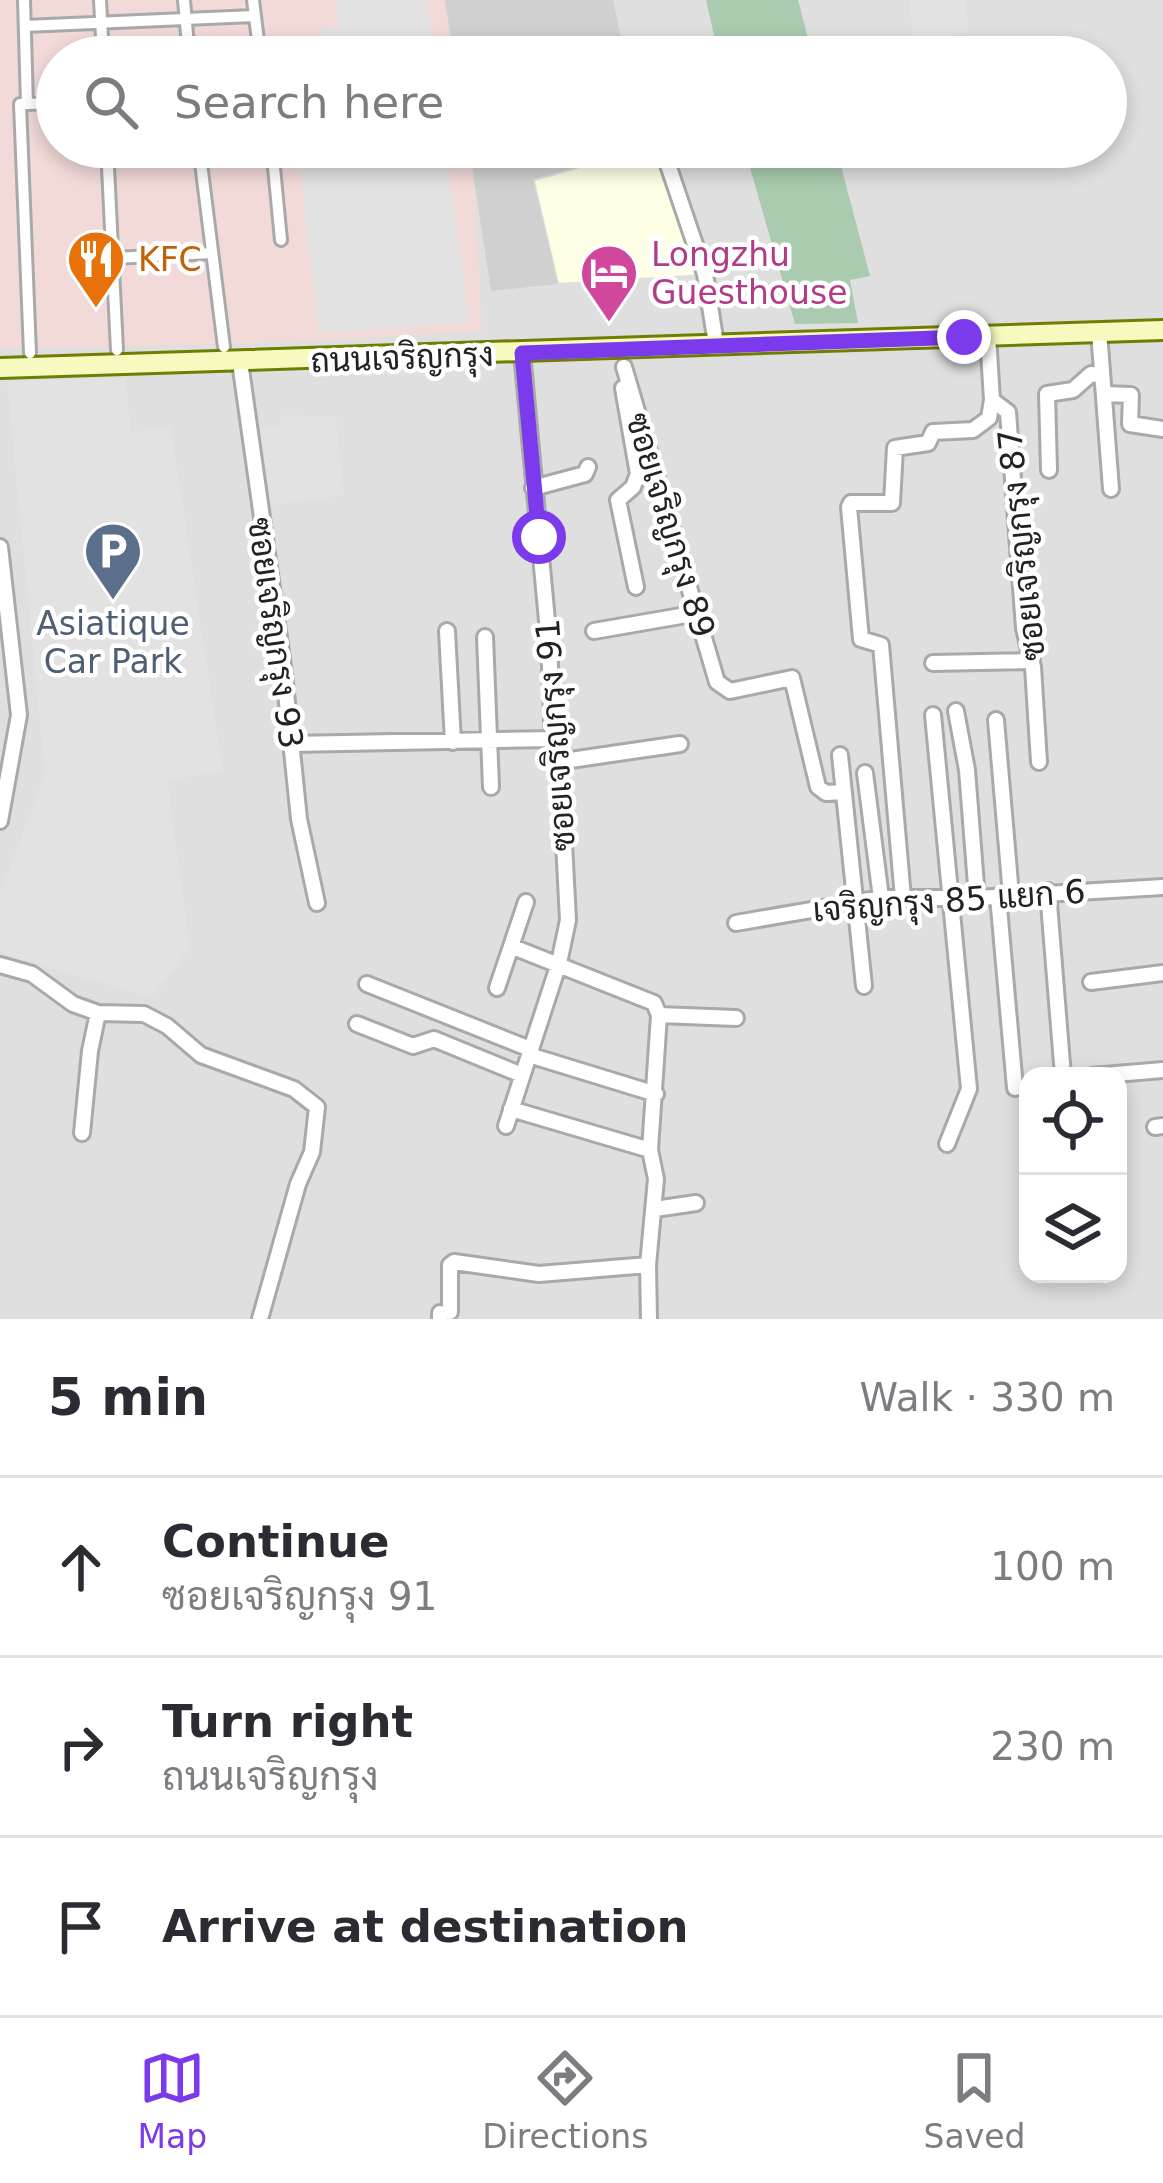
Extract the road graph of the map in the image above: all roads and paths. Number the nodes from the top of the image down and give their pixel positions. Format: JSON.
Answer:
{"nodes":[{"id":1,"x":24,"y":0,"type":"edge"},
{"id":2,"x":100,"y":0,"type":"edge"},
{"id":3,"x":184,"y":0,"type":"edge"},
{"id":4,"x":253,"y":0,"type":"edge"},
{"id":5,"x":254,"y":16,"type":"junction"},
{"id":6,"x":187,"y":19,"type":"junction"},
{"id":7,"x":101,"y":25,"type":"junction"},
{"id":8,"x":25,"y":26,"type":"junction"},
{"id":9,"x":102,"y":36,"type":"edge"},
{"id":10,"x":188,"y":36,"type":"edge"},
{"id":11,"x":257,"y":36,"type":"edge"},
{"id":12,"x":27,"y":104,"type":"junction"},
{"id":13,"x":36,"y":104,"type":"edge"},
{"id":14,"x":108,"y":168,"type":"edge"},
{"id":15,"x":202,"y":168,"type":"edge"},
{"id":16,"x":274,"y":168,"type":"edge"},
{"id":17,"x":669,"y":168,"type":"edge"},
{"id":18,"x":281,"y":239,"type":"dead end"},
{"id":19,"x":212,"y":254,"type":"junction"},
{"id":20,"x":114,"y":258,"type":"junction"},
{"id":21,"x":1163,"y":330,"type":"edge"},
{"id":22,"x":1099,"y":332,"type":"junction"},
{"id":23,"x":988,"y":336,"type":"junction"},
{"id":24,"x":716,"y":344,"type":"junction"},
{"id":25,"x":224,"y":347,"type":"dead end"},
{"id":26,"x":117,"y":350,"type":"dead end"},
{"id":27,"x":30,"y":353,"type":"dead end"},
{"id":28,"x":522,"y":353,"type":"junction"},
{"id":29,"x":622,"y":358,"type":"junction"},
{"id":30,"x":240,"y":362,"type":"junction"},
{"id":31,"x":0,"y":368,"type":"edge"},
{"id":32,"x":1100,"y":375,"type":"junction"},
{"id":33,"x":1105,"y":394,"type":"junction"},
{"id":34,"x":992,"y":400,"type":"junction"},
{"id":35,"x":1163,"y":429,"type":"edge"},
{"id":36,"x":588,"y":467,"type":"dead end"},
{"id":37,"x":1049,"y":470,"type":"dead end"},
{"id":38,"x":533,"y":488,"type":"junction"},
{"id":39,"x":1112,"y":489,"type":"dead end"},
{"id":40,"x":0,"y":547,"type":"edge"},
{"id":41,"x":636,"y":587,"type":"dead end"},
{"id":42,"x":698,"y":613,"type":"junction"},
{"id":43,"x":447,"y":631,"type":"dead end"},
{"id":44,"x":594,"y":631,"type":"dead end"},
{"id":45,"x":485,"y":637,"type":"dead end"},
{"id":46,"x":1032,"y":661,"type":"junction"},
{"id":47,"x":933,"y":663,"type":"dead end"},
{"id":48,"x":956,"y":711,"type":"dead end"},
{"id":49,"x":933,"y":715,"type":"dead end"},
{"id":50,"x":996,"y":720,"type":"dead end"},
{"id":51,"x":553,"y":739,"type":"junction"},
{"id":52,"x":453,"y":742,"type":"junction"},
{"id":53,"x":492,"y":742,"type":"junction"},
{"id":54,"x":292,"y":744,"type":"junction"},
{"id":55,"x":680,"y":744,"type":"dead end"},
{"id":56,"x":840,"y":755,"type":"dead end"},
{"id":57,"x":556,"y":762,"type":"junction"},
{"id":58,"x":1040,"y":762,"type":"dead end"},
{"id":59,"x":865,"y":773,"type":"dead end"},
{"id":60,"x":491,"y":788,"type":"dead end"},
{"id":61,"x":844,"y":792,"type":"junction"},
{"id":62,"x":0,"y":821,"type":"edge"},
{"id":63,"x":1163,"y":886,"type":"edge"},
{"id":64,"x":1048,"y":891,"type":"junction"},
{"id":65,"x":1005,"y":896,"type":"junction"},
{"id":66,"x":881,"y":898,"type":"junction"},
{"id":67,"x":903,"y":898,"type":"junction"},
{"id":68,"x":951,"y":898,"type":"junction"},
{"id":69,"x":977,"y":898,"type":"junction"},
{"id":70,"x":526,"y":902,"type":"dead end"},
{"id":71,"x":854,"y":902,"type":"junction"},
{"id":72,"x":317,"y":903,"type":"dead end"},
{"id":73,"x":736,"y":922,"type":"dead end"},
{"id":74,"x":513,"y":946,"type":"junction"},
{"id":75,"x":560,"y":963,"type":"junction"},
{"id":76,"x":0,"y":965,"type":"edge"},
{"id":77,"x":1163,"y":973,"type":"edge"},
{"id":78,"x":1091,"y":982,"type":"dead end"},
{"id":79,"x":367,"y":984,"type":"dead end"},
{"id":80,"x":865,"y":986,"type":"dead end"},
{"id":81,"x":497,"y":988,"type":"dead end"},
{"id":82,"x":98,"y":1013,"type":"junction"},
{"id":83,"x":658,"y":1016,"type":"junction"},
{"id":84,"x":736,"y":1018,"type":"dead end"},
{"id":85,"x":357,"y":1024,"type":"dead end"},
{"id":86,"x":530,"y":1052,"type":"junction"},
{"id":87,"x":1062,"y":1067,"type":"edge"},
{"id":88,"x":1163,"y":1070,"type":"edge"},
{"id":89,"x":1127,"y":1073,"type":"edge"},
{"id":90,"x":522,"y":1076,"type":"junction"},
{"id":91,"x":1015,"y":1088,"type":"dead end"},
{"id":92,"x":656,"y":1094,"type":"junction"},
{"id":93,"x":511,"y":1108,"type":"junction"},
{"id":94,"x":506,"y":1126,"type":"dead end"},
{"id":95,"x":82,"y":1133,"type":"dead end"},
{"id":96,"x":947,"y":1144,"type":"dead end"},
{"id":97,"x":650,"y":1150,"type":"junction"},
{"id":98,"x":696,"y":1203,"type":"dead end"},
{"id":99,"x":655,"y":1208,"type":"junction"},
{"id":100,"x":648,"y":1265,"type":"junction"},
{"id":101,"x":443,"y":1314,"type":"edge"},
{"id":102,"x":260,"y":1319,"type":"edge"},
{"id":103,"x":649,"y":1319,"type":"edge"}],
"edges":[{"from":1,"to":8,"type":"street"},
{"from":2,"to":7,"type":"street"},
{"from":3,"to":6,"type":"street"},
{"from":4,"to":5,"type":"street"},
{"from":5,"to":6,"type":"street"},
{"from":5,"to":11,"type":"street"},
{"from":6,"to":7,"type":"street"},
{"from":6,"to":10,"type":"street"},
{"from":7,"to":8,"type":"street"},
{"from":7,"to":9,"type":"street"},
{"from":8,"to":12,"type":"street"},
{"from":12,"to":13,"type":"street"},
{"from":12,"to":27,"type":"street"},
{"from":14,"to":20,"type":"street"},
{"from":15,"to":19,"type":"street"},
{"from":16,"to":18,"type":"street"},
{"from":17,"to":24,"type":"street"},
{"from":19,"to":20,"type":"street"},
{"from":19,"to":25,"type":"street"},
{"from":20,"to":26,"type":"street"},
{"from":21,"to":22,"type":"main road","name":"ถนนเจริญกรุง"},
{"from":22,"to":23,"type":"main road","name":"ถนนเจริญกรุง"},
{"from":22,"to":32,"type":"street"},
{"from":23,"to":24,"type":"main road","name":"ถนนเจริญกรุง"},
{"from":23,"to":34,"type":"street","name":"ซอยเจริญกรุง 87"},
{"from":24,"to":29,"type":"main road","name":"ถนนเจริญกรุง"},
{"from":28,"to":29,"type":"main road","name":"ถนนเจริญกรุง"},
{"from":28,"to":30,"type":"main road","name":"ถนนเจริญกรุง"},
{"from":28,"to":38,"type":"street","name":"ซอยเจริญกรุง 91"},
{"from":29,"to":41,"type":"street"},
{"from":29,"to":42,"type":"street","name":"ซอยเจริญกรุง 89"},
{"from":30,"to":31,"type":"main road","name":"ถนนเจริญกรุง"},
{"from":30,"to":54,"type":"street","name":"ซอยเจริญกรุง 93"},
{"from":32,"to":33,"type":"street"},
{"from":32,"to":37,"type":"street"},
{"from":33,"to":35,"type":"street"},
{"from":33,"to":39,"type":"street"},
{"from":34,"to":46,"type":"street","name":"ซอยเจริญกรุง 87"},
{"from":34,"to":67,"type":"street"},
{"from":36,"to":38,"type":"street"},
{"from":38,"to":51,"type":"street","name":"ซอยเจริญกรุง 91"},
{"from":40,"to":62,"type":"street"},
{"from":42,"to":44,"type":"street"},
{"from":42,"to":61,"type":"street","name":"ซอยเจริญกรุง 89"},
{"from":43,"to":52,"type":"street"},
{"from":45,"to":53,"type":"street"},
{"from":46,"to":47,"type":"street"},
{"from":46,"to":58,"type":"street","name":"ซอยเจริญกรุง 87"},
{"from":48,"to":69,"type":"street"},
{"from":49,"to":68,"type":"street"},
{"from":50,"to":65,"type":"street"},
{"from":51,"to":53,"type":"street"},
{"from":51,"to":57,"type":"street","name":"ซอยเจริญกรุง 91"},
{"from":52,"to":53,"type":"street"},
{"from":52,"to":54,"type":"street"},
{"from":53,"to":60,"type":"street"},
{"from":54,"to":72,"type":"street","name":"ซอยเจริญกรุง 93"},
{"from":55,"to":57,"type":"street"},
{"from":56,"to":61,"type":"street"},
{"from":57,"to":75,"type":"street","name":"ซอยเจริญกรุง 91"},
{"from":59,"to":66,"type":"street"},
{"from":61,"to":71,"type":"street"},
{"from":63,"to":64,"type":"street","name":"เจริญกรุง 85 แยก 6"},
{"from":64,"to":65,"type":"street","name":"เจริญกรุง 85 แยก 6"},
{"from":64,"to":87,"type":"street"},
{"from":65,"to":69,"type":"street","name":"เจริญกรุง 85 แยก 6"},
{"from":65,"to":91,"type":"street"},
{"from":66,"to":67,"type":"street","name":"เจริญกรุง 85 แยก 6"},
{"from":66,"to":71,"type":"street","name":"เจริญกรุง 85 แยก 6"},
{"from":67,"to":68,"type":"street","name":"เจริญกรุง 85 แยก 6"},
{"from":68,"to":69,"type":"street","name":"เจริญกรุง 85 แยก 6"},
{"from":68,"to":96,"type":"street"},
{"from":70,"to":74,"type":"street"},
{"from":71,"to":73,"type":"street","name":"เจริญกรุง 85 แยก 6"},
{"from":71,"to":80,"type":"street"},
{"from":74,"to":75,"type":"street"},
{"from":74,"to":81,"type":"street"},
{"from":75,"to":83,"type":"street"},
{"from":75,"to":86,"type":"street","name":"ซอยเจริญกรุง 91"},
{"from":76,"to":82,"type":"street"},
{"from":77,"to":78,"type":"street"},
{"from":79,"to":86,"type":"street"},
{"from":82,"to":95,"type":"street"},
{"from":82,"to":102,"type":"street"},
{"from":83,"to":84,"type":"street"},
{"from":83,"to":92,"type":"street"},
{"from":85,"to":90,"type":"street"},
{"from":86,"to":90,"type":"street","name":"ซอยเจริญกรุง 91"},
{"from":86,"to":92,"type":"street"},
{"from":88,"to":89,"type":"street"},
{"from":90,"to":93,"type":"street","name":"ซอยเจริญกรุง 91"},
{"from":92,"to":97,"type":"street"},
{"from":93,"to":94,"type":"street","name":"ซอยเจริญกรุง 91"},
{"from":93,"to":97,"type":"street"},
{"from":97,"to":99,"type":"street"},
{"from":98,"to":99,"type":"street"},
{"from":99,"to":100,"type":"street"},
{"from":100,"to":101,"type":"street"},
{"from":100,"to":103,"type":"street"}]}
